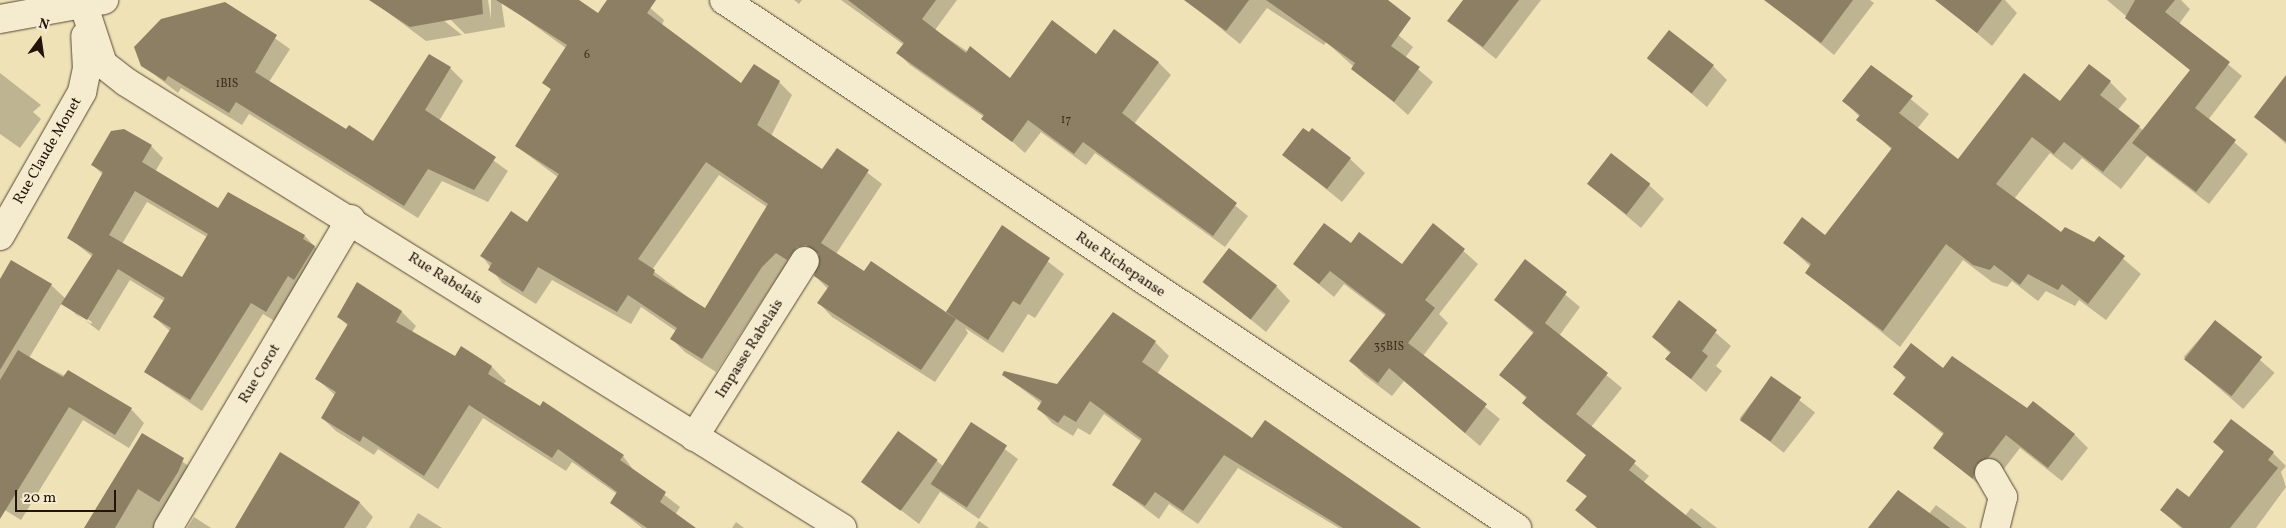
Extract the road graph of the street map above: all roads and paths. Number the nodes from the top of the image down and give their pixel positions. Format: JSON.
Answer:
{"nodes":[{"id":1,"x":724,"y":0,"type":"edge"},
{"id":2,"x":93,"y":1,"type":"edge"},
{"id":3,"x":0,"y":19,"type":"edge"},
{"id":4,"x":351,"y":219,"type":"junction"},
{"id":5,"x":0,"y":236,"type":"edge"},
{"id":6,"x":805,"y":261,"type":"dead end"},
{"id":7,"x":694,"y":437,"type":"junction"},
{"id":8,"x":1988,"y":473,"type":"dead end"},
{"id":9,"x":168,"y":528,"type":"edge"},
{"id":10,"x":842,"y":528,"type":"edge"},
{"id":11,"x":1517,"y":528,"type":"edge"},
{"id":12,"x":1995,"y":528,"type":"edge"}],
"edges":[{"from":1,"to":11,"type":"street","name":"Rue Richepanse"},
{"from":2,"to":3,"type":"street"},
{"from":2,"to":4,"type":"street","name":"Rue Rabelais"},
{"from":2,"to":5,"type":"street","name":"Rue Claude Monet"},
{"from":4,"to":7,"type":"street","name":"Rue Rabelais"},
{"from":4,"to":9,"type":"street","name":"Rue Corot"},
{"from":6,"to":7,"type":"street","name":"Impasse Rabelais"},
{"from":7,"to":10,"type":"street","name":"Rue Rabelais"},
{"from":8,"to":12,"type":"street"}]}
